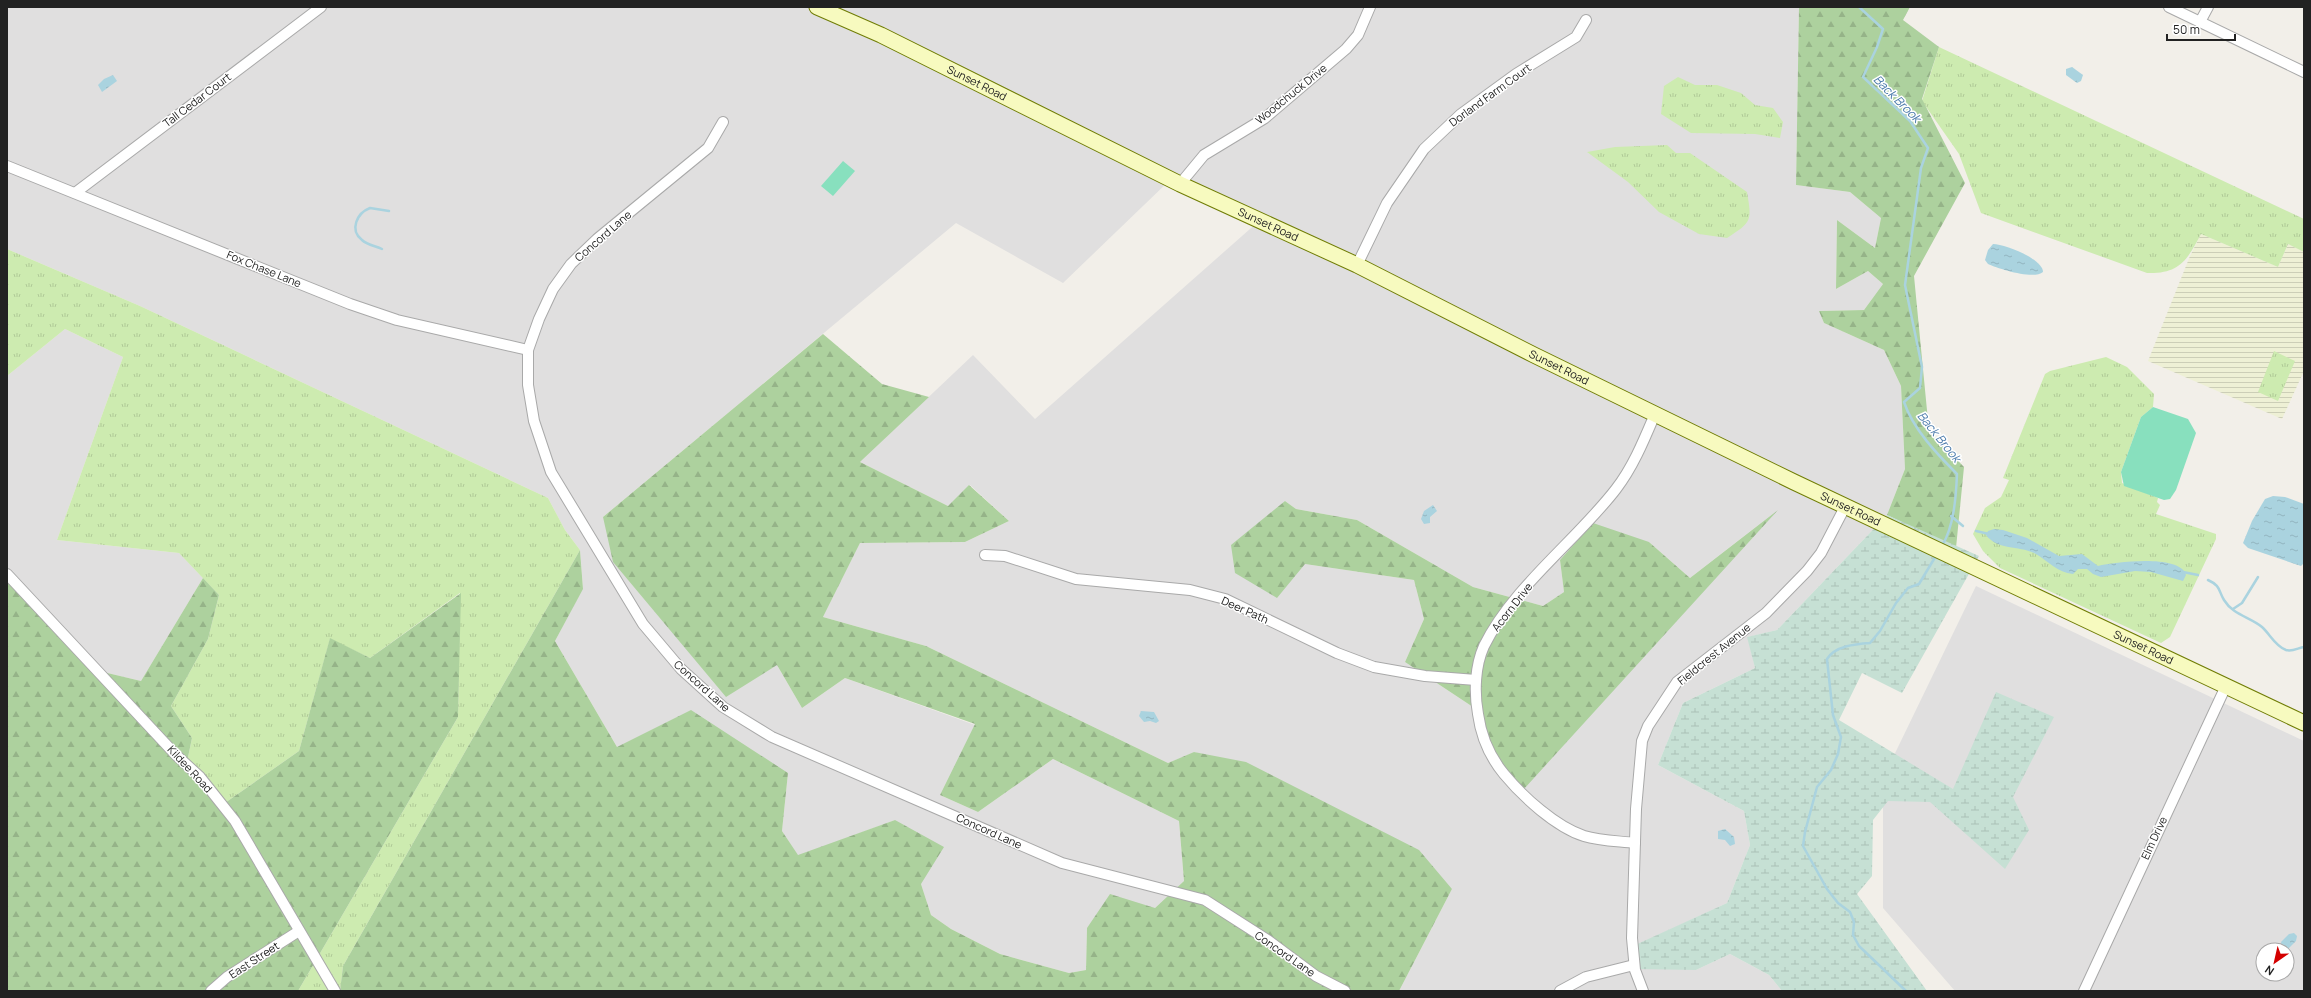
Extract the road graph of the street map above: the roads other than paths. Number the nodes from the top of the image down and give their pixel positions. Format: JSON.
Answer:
{"nodes":[{"id":1,"x":321,"y":7,"type":"edge"},
{"id":2,"x":817,"y":7,"type":"edge"},
{"id":3,"x":1370,"y":7,"type":"edge"},
{"id":4,"x":2169,"y":7,"type":"edge"},
{"id":5,"x":2208,"y":7,"type":"edge"},
{"id":6,"x":1586,"y":20,"type":"dead end"},
{"id":7,"x":2200,"y":22,"type":"junction"},
{"id":8,"x":2304,"y":72,"type":"edge"},
{"id":9,"x":723,"y":122,"type":"dead end"},
{"id":10,"x":7,"y":166,"type":"edge"},
{"id":11,"x":1180,"y":184,"type":"junction"},
{"id":12,"x":75,"y":193,"type":"junction"},
{"id":13,"x":1358,"y":265,"type":"junction"},
{"id":14,"x":528,"y":350,"type":"junction"},
{"id":15,"x":1655,"y":414,"type":"junction"},
{"id":16,"x":1845,"y":507,"type":"junction"},
{"id":17,"x":985,"y":555,"type":"dead end"},
{"id":18,"x":7,"y":574,"type":"edge"},
{"id":19,"x":1476,"y":680,"type":"junction"},
{"id":20,"x":2226,"y":686,"type":"junction"},
{"id":21,"x":2304,"y":723,"type":"edge"},
{"id":22,"x":1635,"y":844,"type":"junction"},
{"id":23,"x":299,"y":931,"type":"junction"},
{"id":24,"x":1634,"y":965,"type":"junction"},
{"id":25,"x":211,"y":991,"type":"edge"},
{"id":26,"x":336,"y":991,"type":"edge"},
{"id":27,"x":1345,"y":991,"type":"edge"},
{"id":28,"x":1560,"y":991,"type":"edge"},
{"id":29,"x":1643,"y":991,"type":"edge"},
{"id":30,"x":2084,"y":991,"type":"edge"}],
"edges":[{"from":1,"to":12,"type":"street","name":"Tall Cedar Court"},
{"from":2,"to":11,"type":"street","name":"Sunset Road"},
{"from":3,"to":11,"type":"street","name":"Woodchuck Drive"},
{"from":4,"to":7,"type":"street"},
{"from":5,"to":7,"type":"street"},
{"from":6,"to":13,"type":"street","name":"Dorland Farm Court"},
{"from":7,"to":8,"type":"street"},
{"from":9,"to":14,"type":"street","name":"Concord Lane"},
{"from":10,"to":12,"type":"street","name":"Fox Chase Lane"},
{"from":11,"to":13,"type":"street","name":"Sunset Road"},
{"from":12,"to":14,"type":"street","name":"Fox Chase Lane"},
{"from":13,"to":15,"type":"street","name":"Sunset Road"},
{"from":14,"to":27,"type":"street","name":"Concord Lane"},
{"from":15,"to":16,"type":"street","name":"Sunset Road"},
{"from":15,"to":19,"type":"street","name":"Acorn Drive"},
{"from":16,"to":20,"type":"street","name":"Sunset Road"},
{"from":16,"to":22,"type":"street","name":"Fieldcrest Avenue"},
{"from":17,"to":19,"type":"street","name":"Deer Path"},
{"from":18,"to":23,"type":"street","name":"Kildee Road"},
{"from":19,"to":22,"type":"street","name":"Acorn Drive"},
{"from":20,"to":21,"type":"street","name":"Sunset Road"},
{"from":20,"to":30,"type":"street","name":"Elm Drive"},
{"from":22,"to":24,"type":"street","name":"Fieldcrest Avenue"},
{"from":23,"to":25,"type":"street","name":"East Street"},
{"from":23,"to":26,"type":"street","name":"Kildee Road"},
{"from":24,"to":28,"type":"street"},
{"from":24,"to":29,"type":"street","name":"Fieldcrest Avenue"}]}
